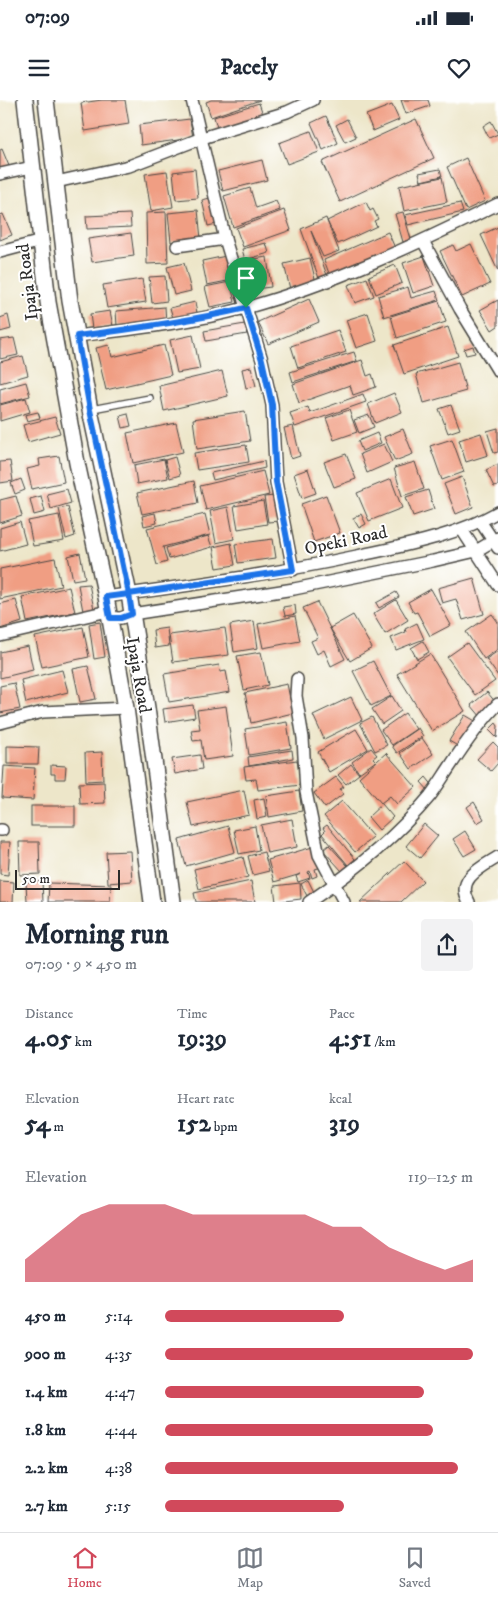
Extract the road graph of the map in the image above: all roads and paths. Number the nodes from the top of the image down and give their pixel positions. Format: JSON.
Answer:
{"nodes":[{"id":1,"x":24,"y":100,"type":"edge"},
{"id":2,"x":46,"y":100,"type":"edge"},
{"id":3,"x":192,"y":100,"type":"edge"},
{"id":4,"x":313,"y":100,"type":"edge"},
{"id":5,"x":202,"y":138,"type":"junction"},
{"id":6,"x":32,"y":167,"type":"junction"},
{"id":7,"x":0,"y":174,"type":"edge"},
{"id":8,"x":56,"y":182,"type":"junction"},
{"id":9,"x":498,"y":204,"type":"edge"},
{"id":10,"x":225,"y":240,"type":"junction"},
{"id":11,"x":42,"y":241,"type":"junction"},
{"id":12,"x":423,"y":241,"type":"junction"},
{"id":13,"x":177,"y":246,"type":"dead end"},
{"id":14,"x":0,"y":252,"type":"edge"},
{"id":15,"x":246,"y":308,"type":"junction"},
{"id":16,"x":77,"y":336,"type":"junction"},
{"id":17,"x":498,"y":370,"type":"edge"},
{"id":18,"x":150,"y":398,"type":"dead end"},
{"id":19,"x":90,"y":410,"type":"junction"},
{"id":20,"x":498,"y":512,"type":"edge"},
{"id":21,"x":480,"y":521,"type":"junction"},
{"id":22,"x":462,"y":530,"type":"junction"},
{"id":23,"x":496,"y":542,"type":"edge"},
{"id":24,"x":476,"y":551,"type":"junction"},
{"id":25,"x":293,"y":570,"type":"junction"},
{"id":26,"x":498,"y":585,"type":"edge"},
{"id":27,"x":129,"y":594,"type":"junction"},
{"id":28,"x":108,"y":608,"type":"junction"},
{"id":29,"x":132,"y":614,"type":"junction"},
{"id":30,"x":0,"y":636,"type":"edge"},
{"id":31,"x":297,"y":679,"type":"dead end"},
{"id":32,"x":498,"y":704,"type":"edge"},
{"id":33,"x":126,"y":708,"type":"junction"},
{"id":34,"x":0,"y":722,"type":"edge"},
{"id":35,"x":498,"y":857,"type":"edge"},
{"id":36,"x":334,"y":885,"type":"junction"},
{"id":37,"x":152,"y":902,"type":"edge"},
{"id":38,"x":173,"y":902,"type":"edge"},
{"id":39,"x":309,"y":902,"type":"edge"},
{"id":40,"x":344,"y":902,"type":"edge"},
{"id":41,"x":468,"y":902,"type":"edge"}],
"edges":[{"from":1,"to":6,"type":"main road","name":"Ipaja Road"},
{"from":2,"to":8,"type":"main road","name":"Ipaja Road"},
{"from":3,"to":5,"type":"street"},
{"from":4,"to":5,"type":"street"},
{"from":5,"to":8,"type":"street"},
{"from":5,"to":10,"type":"street"},
{"from":6,"to":7,"type":"street"},
{"from":6,"to":11,"type":"main road","name":"Ipaja Road"},
{"from":8,"to":16,"type":"main road","name":"Ipaja Road"},
{"from":9,"to":12,"type":"street"},
{"from":10,"to":13,"type":"street"},
{"from":10,"to":15,"type":"street"},
{"from":11,"to":14,"type":"street"},
{"from":11,"to":28,"type":"main road","name":"Ipaja Road"},
{"from":12,"to":15,"type":"street"},
{"from":12,"to":17,"type":"street"},
{"from":15,"to":16,"type":"street"},
{"from":15,"to":25,"type":"street"},
{"from":16,"to":19,"type":"main road","name":"Ipaja Road"},
{"from":18,"to":19,"type":"lane"},
{"from":19,"to":27,"type":"main road","name":"Ipaja Road"},
{"from":20,"to":21,"type":"street","name":"Opeki Road"},
{"from":21,"to":22,"type":"street","name":"Opeki Road"},
{"from":21,"to":23,"type":"street"},
{"from":22,"to":24,"type":"street"},
{"from":22,"to":25,"type":"street","name":"Opeki Road"},
{"from":23,"to":24,"type":"street","name":"Opeki Road"},
{"from":24,"to":26,"type":"street"},
{"from":24,"to":29,"type":"street","name":"Opeki Road"},
{"from":25,"to":27,"type":"street","name":"Opeki Road"},
{"from":27,"to":28,"type":"street","name":"Opeki Road"},
{"from":27,"to":29,"type":"main road","name":"Ipaja Road"},
{"from":28,"to":29,"type":"street","name":"Opeki Road"},
{"from":28,"to":30,"type":"street"},
{"from":28,"to":33,"type":"main road","name":"Ipaja Road"},
{"from":29,"to":38,"type":"main road","name":"Ipaja Road"},
{"from":31,"to":36,"type":"street"},
{"from":32,"to":36,"type":"street"},
{"from":33,"to":34,"type":"street"},
{"from":33,"to":37,"type":"main road","name":"Ipaja Road"},
{"from":35,"to":41,"type":"street"},
{"from":36,"to":39,"type":"street"},
{"from":36,"to":40,"type":"street"}]}
